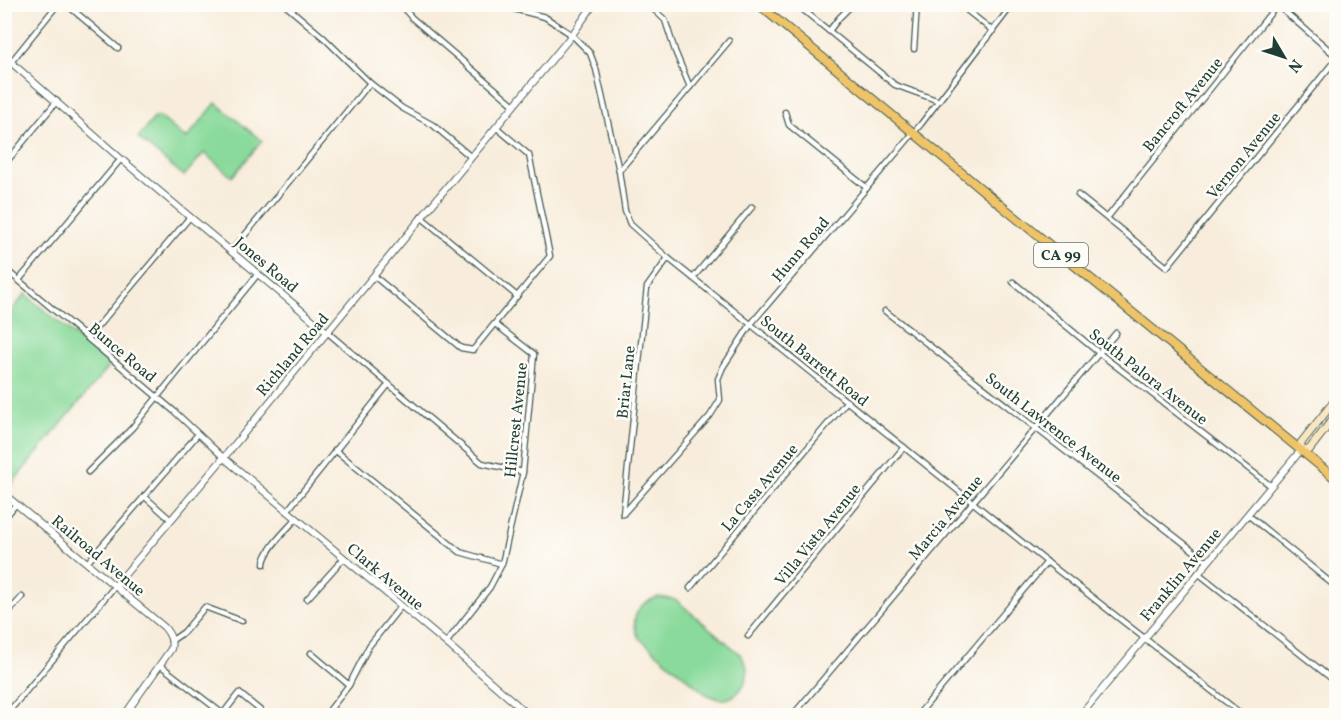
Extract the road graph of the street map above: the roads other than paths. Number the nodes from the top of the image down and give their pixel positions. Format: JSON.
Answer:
{"nodes":[{"id":1,"x":58,"y":4,"type":"edge"},
{"id":2,"x":66,"y":4,"type":"edge"},
{"id":3,"x":284,"y":4,"type":"edge"},
{"id":4,"x":400,"y":4,"type":"edge"},
{"id":5,"x":506,"y":4,"type":"edge"},
{"id":6,"x":594,"y":4,"type":"edge"},
{"id":7,"x":648,"y":4,"type":"edge"},
{"id":8,"x":758,"y":4,"type":"edge"},
{"id":9,"x":796,"y":4,"type":"edge"},
{"id":10,"x":853,"y":4,"type":"edge"},
{"id":11,"x":917,"y":4,"type":"edge"},
{"id":12,"x":946,"y":4,"type":"edge"},
{"id":13,"x":1013,"y":4,"type":"edge"},
{"id":14,"x":1276,"y":5,"type":"edge"},
{"id":15,"x":829,"y":31,"type":"junction"},
{"id":16,"x":993,"y":31,"type":"junction"},
{"id":17,"x":572,"y":34,"type":"junction"},
{"id":18,"x":729,"y":41,"type":"dead end"},
{"id":19,"x":118,"y":48,"type":"dead end"},
{"id":20,"x":914,"y":49,"type":"dead end"},
{"id":21,"x":4,"y":56,"type":"edge"},
{"id":22,"x":1336,"y":58,"type":"edge"},
{"id":23,"x":11,"y":62,"type":"junction"},
{"id":24,"x":370,"y":83,"type":"junction"},
{"id":25,"x":690,"y":87,"type":"junction"},
{"id":26,"x":57,"y":101,"type":"junction"},
{"id":27,"x":939,"y":101,"type":"junction"},
{"id":28,"x":514,"y":105,"type":"junction"},
{"id":29,"x":785,"y":112,"type":"dead end"},
{"id":30,"x":496,"y":127,"type":"junction"},
{"id":31,"x":914,"y":132,"type":"junction"},
{"id":32,"x":471,"y":157,"type":"junction"},
{"id":33,"x":121,"y":159,"type":"junction"},
{"id":34,"x":4,"y":165,"type":"edge"},
{"id":35,"x":619,"y":171,"type":"junction"},
{"id":36,"x":867,"y":188,"type":"junction"},
{"id":37,"x":1078,"y":195,"type":"dead end"},
{"id":38,"x":752,"y":207,"type":"dead end"},
{"id":39,"x":190,"y":217,"type":"junction"},
{"id":40,"x":422,"y":217,"type":"junction"},
{"id":41,"x":1107,"y":219,"type":"junction"},
{"id":42,"x":231,"y":252,"type":"junction"},
{"id":43,"x":668,"y":258,"type":"junction"},
{"id":44,"x":4,"y":268,"type":"edge"},
{"id":45,"x":258,"y":274,"type":"junction"},
{"id":46,"x":374,"y":276,"type":"junction"},
{"id":47,"x":693,"y":278,"type":"junction"},
{"id":48,"x":20,"y":280,"type":"junction"},
{"id":49,"x":1013,"y":282,"type":"dead end"},
{"id":50,"x":517,"y":296,"type":"junction"},
{"id":51,"x":885,"y":311,"type":"dead end"},
{"id":52,"x":495,"y":324,"type":"junction"},
{"id":53,"x":751,"y":324,"type":"junction"},
{"id":54,"x":327,"y":332,"type":"junction"},
{"id":55,"x":1116,"y":333,"type":"dead end"},
{"id":56,"x":88,"y":338,"type":"junction"},
{"id":57,"x":1099,"y":353,"type":"junction"},
{"id":58,"x":389,"y":384,"type":"junction"},
{"id":59,"x":157,"y":397,"type":"junction"},
{"id":60,"x":1336,"y":399,"type":"edge"},
{"id":61,"x":847,"y":401,"type":"junction"},
{"id":62,"x":1336,"y":415,"type":"edge"},
{"id":63,"x":1035,"y":428,"type":"junction"},
{"id":64,"x":198,"y":434,"type":"junction"},
{"id":65,"x":904,"y":447,"type":"junction"},
{"id":66,"x":335,"y":450,"type":"junction"},
{"id":67,"x":1300,"y":450,"type":"junction"},
{"id":68,"x":224,"y":458,"type":"junction"},
{"id":69,"x":88,"y":472,"type":"dead end"},
{"id":70,"x":523,"y":472,"type":"junction"},
{"id":71,"x":1336,"y":479,"type":"edge"},
{"id":72,"x":1272,"y":486,"type":"junction"},
{"id":73,"x":4,"y":494,"type":"edge"},
{"id":74,"x":144,"y":496,"type":"junction"},
{"id":75,"x":973,"y":502,"type":"junction"},
{"id":76,"x":16,"y":504,"type":"junction"},
{"id":77,"x":287,"y":511,"type":"junction"},
{"id":78,"x":623,"y":514,"type":"joint"},
{"id":79,"x":1248,"y":515,"type":"junction"},
{"id":80,"x":4,"y":519,"type":"edge"},
{"id":81,"x":296,"y":519,"type":"junction"},
{"id":82,"x":171,"y":520,"type":"junction"},
{"id":83,"x":345,"y":558,"type":"junction"},
{"id":84,"x":1047,"y":562,"type":"junction"},
{"id":85,"x":1208,"y":562,"type":"junction"},
{"id":86,"x":87,"y":563,"type":"junction"},
{"id":87,"x":264,"y":564,"type":"dead end"},
{"id":88,"x":502,"y":564,"type":"junction"},
{"id":89,"x":1198,"y":573,"type":"junction"},
{"id":90,"x":115,"y":586,"type":"junction"},
{"id":91,"x":1336,"y":586,"type":"edge"},
{"id":92,"x":690,"y":588,"type":"dead end"},
{"id":93,"x":22,"y":597,"type":"dead end"},
{"id":94,"x":308,"y":599,"type":"dead end"},
{"id":95,"x":401,"y":606,"type":"junction"},
{"id":96,"x":4,"y":617,"type":"edge"},
{"id":97,"x":242,"y":621,"type":"dead end"},
{"id":98,"x":748,"y":636,"type":"dead end"},
{"id":99,"x":1145,"y":637,"type":"junction"},
{"id":100,"x":171,"y":641,"type":"junction"},
{"id":101,"x":446,"y":643,"type":"junction"},
{"id":102,"x":311,"y":652,"type":"dead end"},
{"id":103,"x":160,"y":665,"type":"junction"},
{"id":104,"x":1336,"y":682,"type":"edge"},
{"id":105,"x":349,"y":686,"type":"junction"},
{"id":106,"x":1085,"y":714,"type":"edge"},
{"id":107,"x":222,"y":715,"type":"edge"},
{"id":108,"x":5,"y":716,"type":"edge"},
{"id":109,"x":124,"y":716,"type":"edge"},
{"id":110,"x":267,"y":716,"type":"edge"},
{"id":111,"x":325,"y":716,"type":"edge"},
{"id":112,"x":530,"y":716,"type":"edge"},
{"id":113,"x":792,"y":716,"type":"edge"},
{"id":114,"x":917,"y":716,"type":"edge"},
{"id":115,"x":1244,"y":716,"type":"edge"}],
"edges":[{"from":1,"to":23,"type":"street"},
{"from":2,"to":19,"type":"street"},
{"from":3,"to":24,"type":"street"},
{"from":4,"to":28,"type":"street"},
{"from":5,"to":17,"type":"street","name":"South Barrett Road"},
{"from":6,"to":17,"type":"street","name":"Richland Road"},
{"from":7,"to":25,"type":"street"},
{"from":8,"to":31,"type":"highway","number":"CA 99"},
{"from":9,"to":15,"type":"street"},
{"from":10,"to":15,"type":"street"},
{"from":11,"to":20,"type":"street"},
{"from":12,"to":16,"type":"street"},
{"from":13,"to":16,"type":"street","name":"Hunn Road"},
{"from":14,"to":22,"type":"street"},
{"from":14,"to":41,"type":"street","name":"Bancroft Avenue"},
{"from":15,"to":27,"type":"street"},
{"from":16,"to":27,"type":"street","name":"Hunn Road"},
{"from":17,"to":28,"type":"street","name":"Richland Road"},
{"from":17,"to":35,"type":"street","name":"South Barrett Road"},
{"from":18,"to":25,"type":"street"},
{"from":21,"to":23,"type":"street","name":"Jones Road"},
{"from":22,"to":41,"type":"street","name":"Vernon Avenue"},
{"from":23,"to":26,"type":"street","name":"Jones Road"},
{"from":24,"to":32,"type":"street"},
{"from":24,"to":42,"type":"street"},
{"from":25,"to":35,"type":"street"},
{"from":26,"to":33,"type":"street","name":"Jones Road"},
{"from":26,"to":34,"type":"street"},
{"from":27,"to":31,"type":"street","name":"Hunn Road"},
{"from":28,"to":30,"type":"street","name":"Richland Road"},
{"from":29,"to":36,"type":"street"},
{"from":30,"to":32,"type":"street","name":"Richland Road"},
{"from":30,"to":50,"type":"street"},
{"from":31,"to":36,"type":"street","name":"Hunn Road"},
{"from":31,"to":67,"type":"highway","number":"CA 99"},
{"from":32,"to":40,"type":"street","name":"Richland Road"},
{"from":33,"to":39,"type":"street","name":"Jones Road"},
{"from":33,"to":48,"type":"street"},
{"from":35,"to":43,"type":"street","name":"South Barrett Road"},
{"from":36,"to":53,"type":"street","name":"Hunn Road"},
{"from":37,"to":41,"type":"street"},
{"from":38,"to":47,"type":"street"},
{"from":39,"to":42,"type":"street","name":"Jones Road"},
{"from":39,"to":56,"type":"street"},
{"from":40,"to":46,"type":"street","name":"Richland Road"},
{"from":40,"to":50,"type":"street"},
{"from":42,"to":45,"type":"street","name":"Jones Road"},
{"from":43,"to":47,"type":"street","name":"South Barrett Road"},
{"from":43,"to":78,"type":"street","name":"Briar Lane"},
{"from":44,"to":48,"type":"street","name":"Bunce Road"},
{"from":45,"to":54,"type":"street","name":"Jones Road"},
{"from":45,"to":59,"type":"street"},
{"from":46,"to":52,"type":"street"},
{"from":46,"to":54,"type":"street","name":"Richland Road"},
{"from":47,"to":53,"type":"street","name":"South Barrett Road"},
{"from":48,"to":56,"type":"street","name":"Bunce Road"},
{"from":49,"to":57,"type":"street","name":"South Palora Avenue"},
{"from":50,"to":52,"type":"street"},
{"from":51,"to":63,"type":"street","name":"South Lawrence Avenue"},
{"from":52,"to":70,"type":"street","name":"Hillcrest Avenue"},
{"from":53,"to":61,"type":"street","name":"South Barrett Road"},
{"from":53,"to":78,"type":"street","name":"Hunn Road"},
{"from":54,"to":58,"type":"street","name":"Jones Road"},
{"from":54,"to":68,"type":"street","name":"Richland Road"},
{"from":55,"to":57,"type":"street","name":"Marcia Avenue"},
{"from":56,"to":59,"type":"street","name":"Bunce Road"},
{"from":57,"to":63,"type":"street","name":"Marcia Avenue"},
{"from":57,"to":72,"type":"street","name":"South Palora Avenue"},
{"from":58,"to":66,"type":"street"},
{"from":58,"to":70,"type":"street","name":"Jones Road"},
{"from":59,"to":64,"type":"street","name":"Bunce Road"},
{"from":59,"to":69,"type":"street"},
{"from":60,"to":67,"type":"main road"},
{"from":61,"to":65,"type":"street","name":"South Barrett Road"},
{"from":61,"to":92,"type":"street","name":"La Casa Avenue"},
{"from":62,"to":67,"type":"main road"},
{"from":63,"to":75,"type":"street","name":"Marcia Avenue"},
{"from":63,"to":85,"type":"street","name":"South Lawrence Avenue"},
{"from":64,"to":68,"type":"street","name":"Bunce Road"},
{"from":64,"to":74,"type":"street"},
{"from":65,"to":75,"type":"street","name":"South Barrett Road"},
{"from":65,"to":98,"type":"street","name":"Villa Vista Avenue"},
{"from":66,"to":77,"type":"street"},
{"from":66,"to":88,"type":"street"},
{"from":67,"to":71,"type":"highway","number":"CA 99"},
{"from":67,"to":72,"type":"street","name":"Franklin Avenue"},
{"from":68,"to":77,"type":"street","name":"Clark Avenue"},
{"from":68,"to":82,"type":"street","name":"Richland Road"},
{"from":70,"to":88,"type":"street","name":"Hillcrest Avenue"},
{"from":72,"to":79,"type":"street","name":"Franklin Avenue"},
{"from":73,"to":76,"type":"street","name":"Railroad Avenue"},
{"from":74,"to":82,"type":"street"},
{"from":74,"to":86,"type":"street"},
{"from":75,"to":84,"type":"street","name":"South Barrett Road"},
{"from":75,"to":113,"type":"street","name":"Marcia Avenue"},
{"from":76,"to":80,"type":"street"},
{"from":76,"to":86,"type":"street","name":"Railroad Avenue"},
{"from":77,"to":81,"type":"street","name":"Clark Avenue"},
{"from":79,"to":85,"type":"street","name":"Franklin Avenue"},
{"from":79,"to":91,"type":"street"},
{"from":81,"to":83,"type":"street","name":"Clark Avenue"},
{"from":81,"to":87,"type":"street"},
{"from":82,"to":90,"type":"street","name":"Richland Road"},
{"from":83,"to":94,"type":"street"},
{"from":83,"to":95,"type":"street","name":"Clark Avenue"},
{"from":84,"to":99,"type":"street","name":"South Barrett Road"},
{"from":84,"to":114,"type":"street"},
{"from":85,"to":89,"type":"street","name":"Franklin Avenue"},
{"from":86,"to":90,"type":"street","name":"Railroad Avenue"},
{"from":88,"to":101,"type":"street","name":"Hillcrest Avenue"},
{"from":89,"to":99,"type":"street","name":"Franklin Avenue"},
{"from":89,"to":104,"type":"street"},
{"from":90,"to":100,"type":"street","name":"Railroad Avenue"},
{"from":90,"to":108,"type":"street","name":"Richland Road"},
{"from":93,"to":96,"type":"street"},
{"from":95,"to":101,"type":"street","name":"Clark Avenue"},
{"from":95,"to":105,"type":"street"},
{"from":97,"to":100,"type":"street"},
{"from":99,"to":106,"type":"street","name":"Franklin Avenue"},
{"from":99,"to":115,"type":"street","name":"South Barrett Road"},
{"from":100,"to":103,"type":"street"},
{"from":101,"to":112,"type":"street","name":"Clark Avenue"},
{"from":102,"to":105,"type":"street"},
{"from":103,"to":107,"type":"street"},
{"from":103,"to":109,"type":"street"},
{"from":105,"to":111,"type":"street"},
{"from":107,"to":110,"type":"street"}]}
